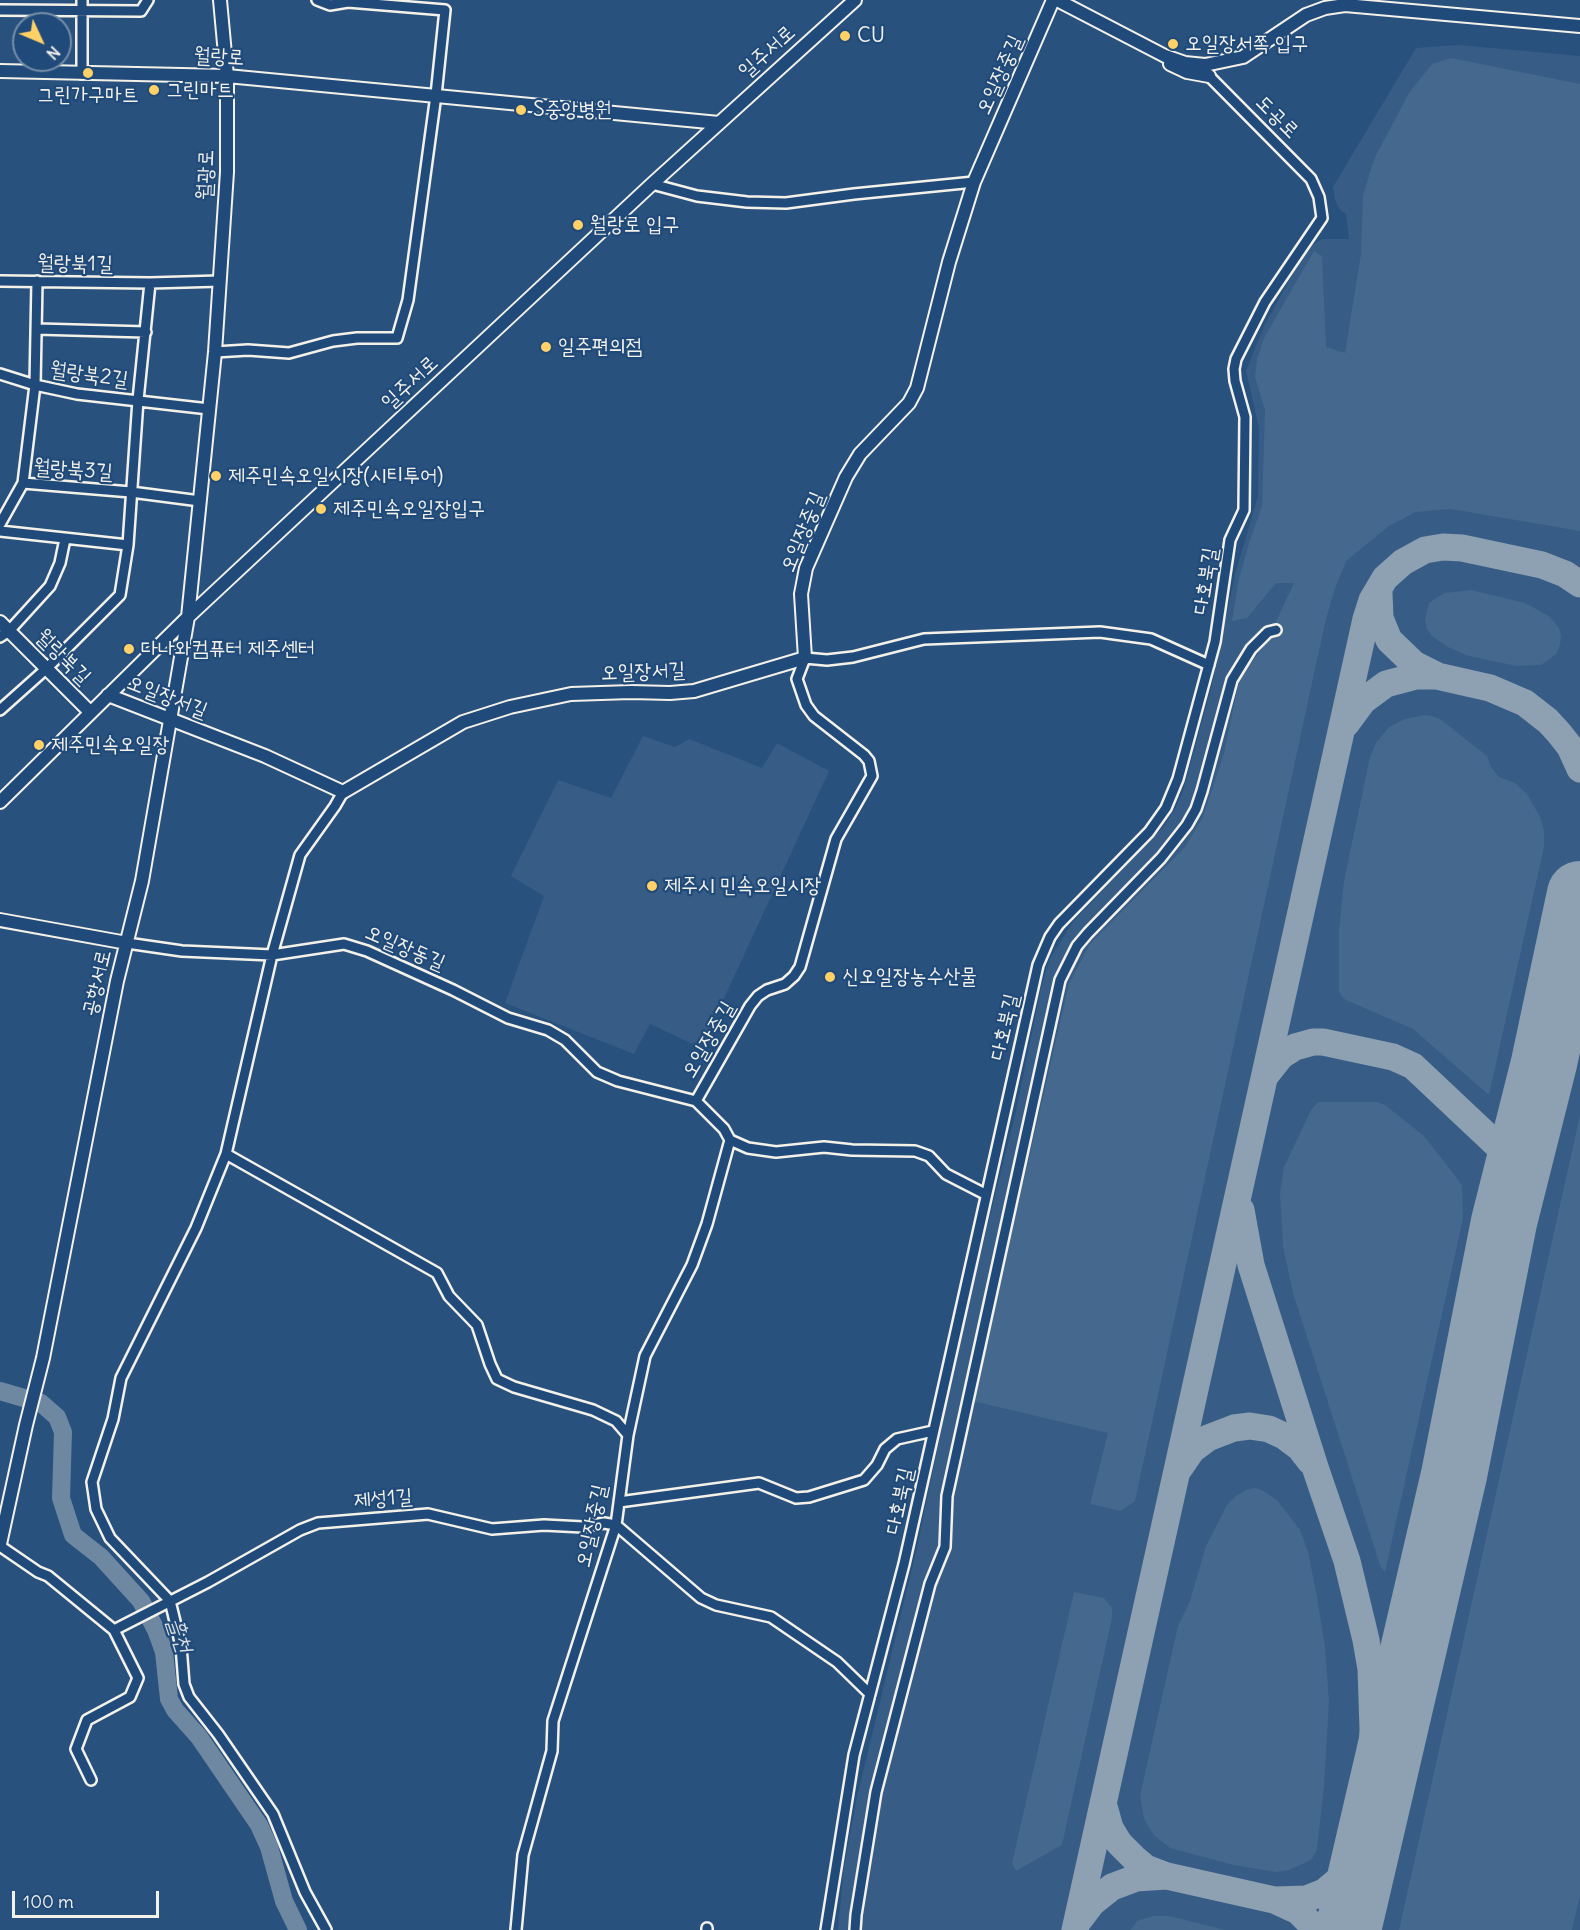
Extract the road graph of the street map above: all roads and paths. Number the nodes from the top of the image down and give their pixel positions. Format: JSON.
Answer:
{"nodes":[{"id":1,"x":148,"y":0,"type":"edge"},
{"id":2,"x":220,"y":0,"type":"edge"},
{"id":3,"x":317,"y":0,"type":"edge"},
{"id":4,"x":855,"y":0,"type":"edge"},
{"id":5,"x":1055,"y":0,"type":"edge"},
{"id":6,"x":421,"y":3,"type":"edge"},
{"id":7,"x":82,"y":5,"type":"edge"},
{"id":8,"x":0,"y":10,"type":"edge"},
{"id":9,"x":1580,"y":26,"type":"edge"},
{"id":10,"x":0,"y":71,"type":"edge"},
{"id":11,"x":1207,"y":71,"type":"junction"},
{"id":12,"x":82,"y":74,"type":"junction"},
{"id":13,"x":227,"y":76,"type":"junction"},
{"id":14,"x":436,"y":95,"type":"junction"},
{"id":15,"x":718,"y":123,"type":"junction"},
{"id":16,"x":974,"y":182,"type":"junction"},
{"id":17,"x":652,"y":184,"type":"junction"},
{"id":18,"x":1319,"y":197,"type":"joint"},
{"id":19,"x":0,"y":281,"type":"edge"},
{"id":20,"x":37,"y":281,"type":"junction"},
{"id":21,"x":220,"y":281,"type":"junction"},
{"id":22,"x":150,"y":283,"type":"junction"},
{"id":23,"x":37,"y":329,"type":"junction"},
{"id":24,"x":146,"y":332,"type":"junction"},
{"id":25,"x":215,"y":352,"type":"junction"},
{"id":26,"x":0,"y":374,"type":"edge"},
{"id":27,"x":35,"y":386,"type":"junction"},
{"id":28,"x":138,"y":400,"type":"junction"},
{"id":29,"x":209,"y":409,"type":"junction"},
{"id":30,"x":23,"y":483,"type":"junction"},
{"id":31,"x":131,"y":492,"type":"junction"},
{"id":32,"x":200,"y":501,"type":"junction"},
{"id":33,"x":0,"y":525,"type":"edge"},
{"id":34,"x":0,"y":531,"type":"edge"},
{"id":35,"x":65,"y":539,"type":"junction"},
{"id":36,"x":128,"y":545,"type":"junction"},
{"id":37,"x":188,"y":617,"type":"junction"},
{"id":38,"x":3,"y":630,"type":"edge"},
{"id":39,"x":1276,"y":630,"type":"dead end"},
{"id":40,"x":805,"y":658,"type":"junction"},
{"id":41,"x":1209,"y":665,"type":"junction"},
{"id":42,"x":47,"y":668,"type":"junction"},
{"id":43,"x":108,"y":695,"type":"junction"},
{"id":44,"x":0,"y":710,"type":"edge"},
{"id":45,"x":90,"y":712,"type":"junction"},
{"id":46,"x":171,"y":719,"type":"junction"},
{"id":47,"x":343,"y":792,"type":"junction"},
{"id":48,"x":0,"y":802,"type":"edge"},
{"id":49,"x":0,"y":920,"type":"edge"},
{"id":50,"x":127,"y":944,"type":"junction"},
{"id":51,"x":272,"y":955,"type":"junction"},
{"id":52,"x":696,"y":1101,"type":"junction"},
{"id":53,"x":730,"y":1140,"type":"junction"},
{"id":54,"x":226,"y":1154,"type":"junction"},
{"id":55,"x":986,"y":1194,"type":"junction"},
{"id":56,"x":933,"y":1431,"type":"junction"},
{"id":57,"x":628,"y":1435,"type":"junction"},
{"id":58,"x":619,"y":1502,"type":"junction"},
{"id":59,"x":616,"y":1526,"type":"junction"},
{"id":60,"x":0,"y":1545,"type":"edge"},
{"id":61,"x":170,"y":1601,"type":"junction"},
{"id":62,"x":114,"y":1630,"type":"junction"},
{"id":63,"x":870,"y":1694,"type":"junction"},
{"id":64,"x":91,"y":1780,"type":"dead end"},
{"id":65,"x":326,"y":1930,"type":"edge"},
{"id":66,"x":516,"y":1930,"type":"edge"},
{"id":67,"x":826,"y":1930,"type":"edge"},
{"id":68,"x":855,"y":1930,"type":"edge"}],
"edges":[{"from":1,"to":7,"type":"street"},
{"from":2,"to":13,"type":"street","name":"월광로"},
{"from":3,"to":6,"type":"street"},
{"from":4,"to":15,"type":"street","name":"일주서로"},
{"from":5,"to":11,"type":"street"},
{"from":5,"to":16,"type":"street","name":"오일장중길"},
{"from":6,"to":14,"type":"street"},
{"from":7,"to":8,"type":"street"},
{"from":7,"to":12,"type":"street"},
{"from":9,"to":11,"type":"street"},
{"from":10,"to":12,"type":"street","name":"월랑로"},
{"from":11,"to":18,"type":"street","name":"도공로"},
{"from":12,"to":13,"type":"street","name":"월랑로"},
{"from":13,"to":14,"type":"street","name":"월랑로"},
{"from":13,"to":21,"type":"street","name":"월광로"},
{"from":14,"to":15,"type":"street","name":"월랑로"},
{"from":14,"to":25,"type":"street"},
{"from":15,"to":17,"type":"street","name":"일주서로"},
{"from":16,"to":17,"type":"street"},
{"from":16,"to":40,"type":"street","name":"오일장중길"},
{"from":17,"to":37,"type":"street","name":"일주서로"},
{"from":18,"to":41,"type":"street","name":"다호북길"},
{"from":19,"to":20,"type":"street","name":"월랑북1길"},
{"from":20,"to":22,"type":"street","name":"월랑북1길"},
{"from":20,"to":23,"type":"street","name":"월랑북2길"},
{"from":21,"to":22,"type":"street","name":"월랑북1길"},
{"from":21,"to":25,"type":"street","name":"월광로"},
{"from":22,"to":24,"type":"street"},
{"from":23,"to":24,"type":"street"},
{"from":23,"to":27,"type":"street","name":"월랑북2길"},
{"from":24,"to":28,"type":"street"},
{"from":25,"to":29,"type":"street","name":"월광로"},
{"from":26,"to":27,"type":"street","name":"월랑북2길"},
{"from":27,"to":28,"type":"street","name":"월랑북2길"},
{"from":27,"to":30,"type":"street","name":"월랑북2길"},
{"from":28,"to":29,"type":"street","name":"월랑북2길"},
{"from":28,"to":31,"type":"street","name":"월랑북2길"},
{"from":29,"to":32,"type":"street","name":"월광로"},
{"from":30,"to":31,"type":"street","name":"월랑북3길"},
{"from":30,"to":33,"type":"street","name":"월랑북3길"},
{"from":31,"to":32,"type":"street","name":"월랑북3길"},
{"from":31,"to":36,"type":"street","name":"월랑북3길"},
{"from":32,"to":37,"type":"street","name":"월광로"},
{"from":34,"to":35,"type":"street"},
{"from":35,"to":36,"type":"street"},
{"from":35,"to":38,"type":"street","name":"월랑북길"},
{"from":36,"to":42,"type":"street","name":"월랑북3길"},
{"from":37,"to":43,"type":"street","name":"일주서로"},
{"from":37,"to":46,"type":"street","name":"공항서로"},
{"from":38,"to":42,"type":"street","name":"월랑북길"},
{"from":39,"to":68,"type":"street"},
{"from":40,"to":41,"type":"street","name":"오일장서길"},
{"from":40,"to":47,"type":"street","name":"오일장서길"},
{"from":40,"to":52,"type":"street","name":"오일장중길"},
{"from":41,"to":55,"type":"street","name":"다호북길"},
{"from":42,"to":44,"type":"street","name":"월랑북3길"},
{"from":42,"to":45,"type":"street","name":"월랑북길"},
{"from":43,"to":45,"type":"street","name":"일주서로"},
{"from":43,"to":46,"type":"street","name":"오일장서길"},
{"from":45,"to":48,"type":"street","name":"일주서로"},
{"from":46,"to":47,"type":"street","name":"오일장서길"},
{"from":46,"to":50,"type":"street","name":"공항서로"},
{"from":47,"to":51,"type":"street"},
{"from":49,"to":50,"type":"street","name":"오일장동길"},
{"from":50,"to":51,"type":"street","name":"오일장동길"},
{"from":50,"to":60,"type":"street","name":"공항서로"},
{"from":51,"to":52,"type":"street","name":"오일장동길"},
{"from":51,"to":54,"type":"street"},
{"from":52,"to":53,"type":"street","name":"오일장중길"},
{"from":53,"to":55,"type":"street"},
{"from":53,"to":57,"type":"street","name":"오일장중길"},
{"from":54,"to":57,"type":"street"},
{"from":54,"to":61,"type":"street"},
{"from":55,"to":56,"type":"street","name":"다호북길"},
{"from":56,"to":58,"type":"street"},
{"from":56,"to":63,"type":"street","name":"다호북길"},
{"from":57,"to":58,"type":"street","name":"오일장중길"},
{"from":58,"to":59,"type":"street","name":"오일장중길"},
{"from":59,"to":61,"type":"street","name":"제성1길"},
{"from":59,"to":63,"type":"street"},
{"from":59,"to":66,"type":"street","name":"오일장중길"},
{"from":60,"to":62,"type":"street"},
{"from":61,"to":62,"type":"street","name":"제성1길"},
{"from":61,"to":65,"type":"street"},
{"from":62,"to":64,"type":"street"},
{"from":63,"to":67,"type":"street","name":"다호북길"}]}
